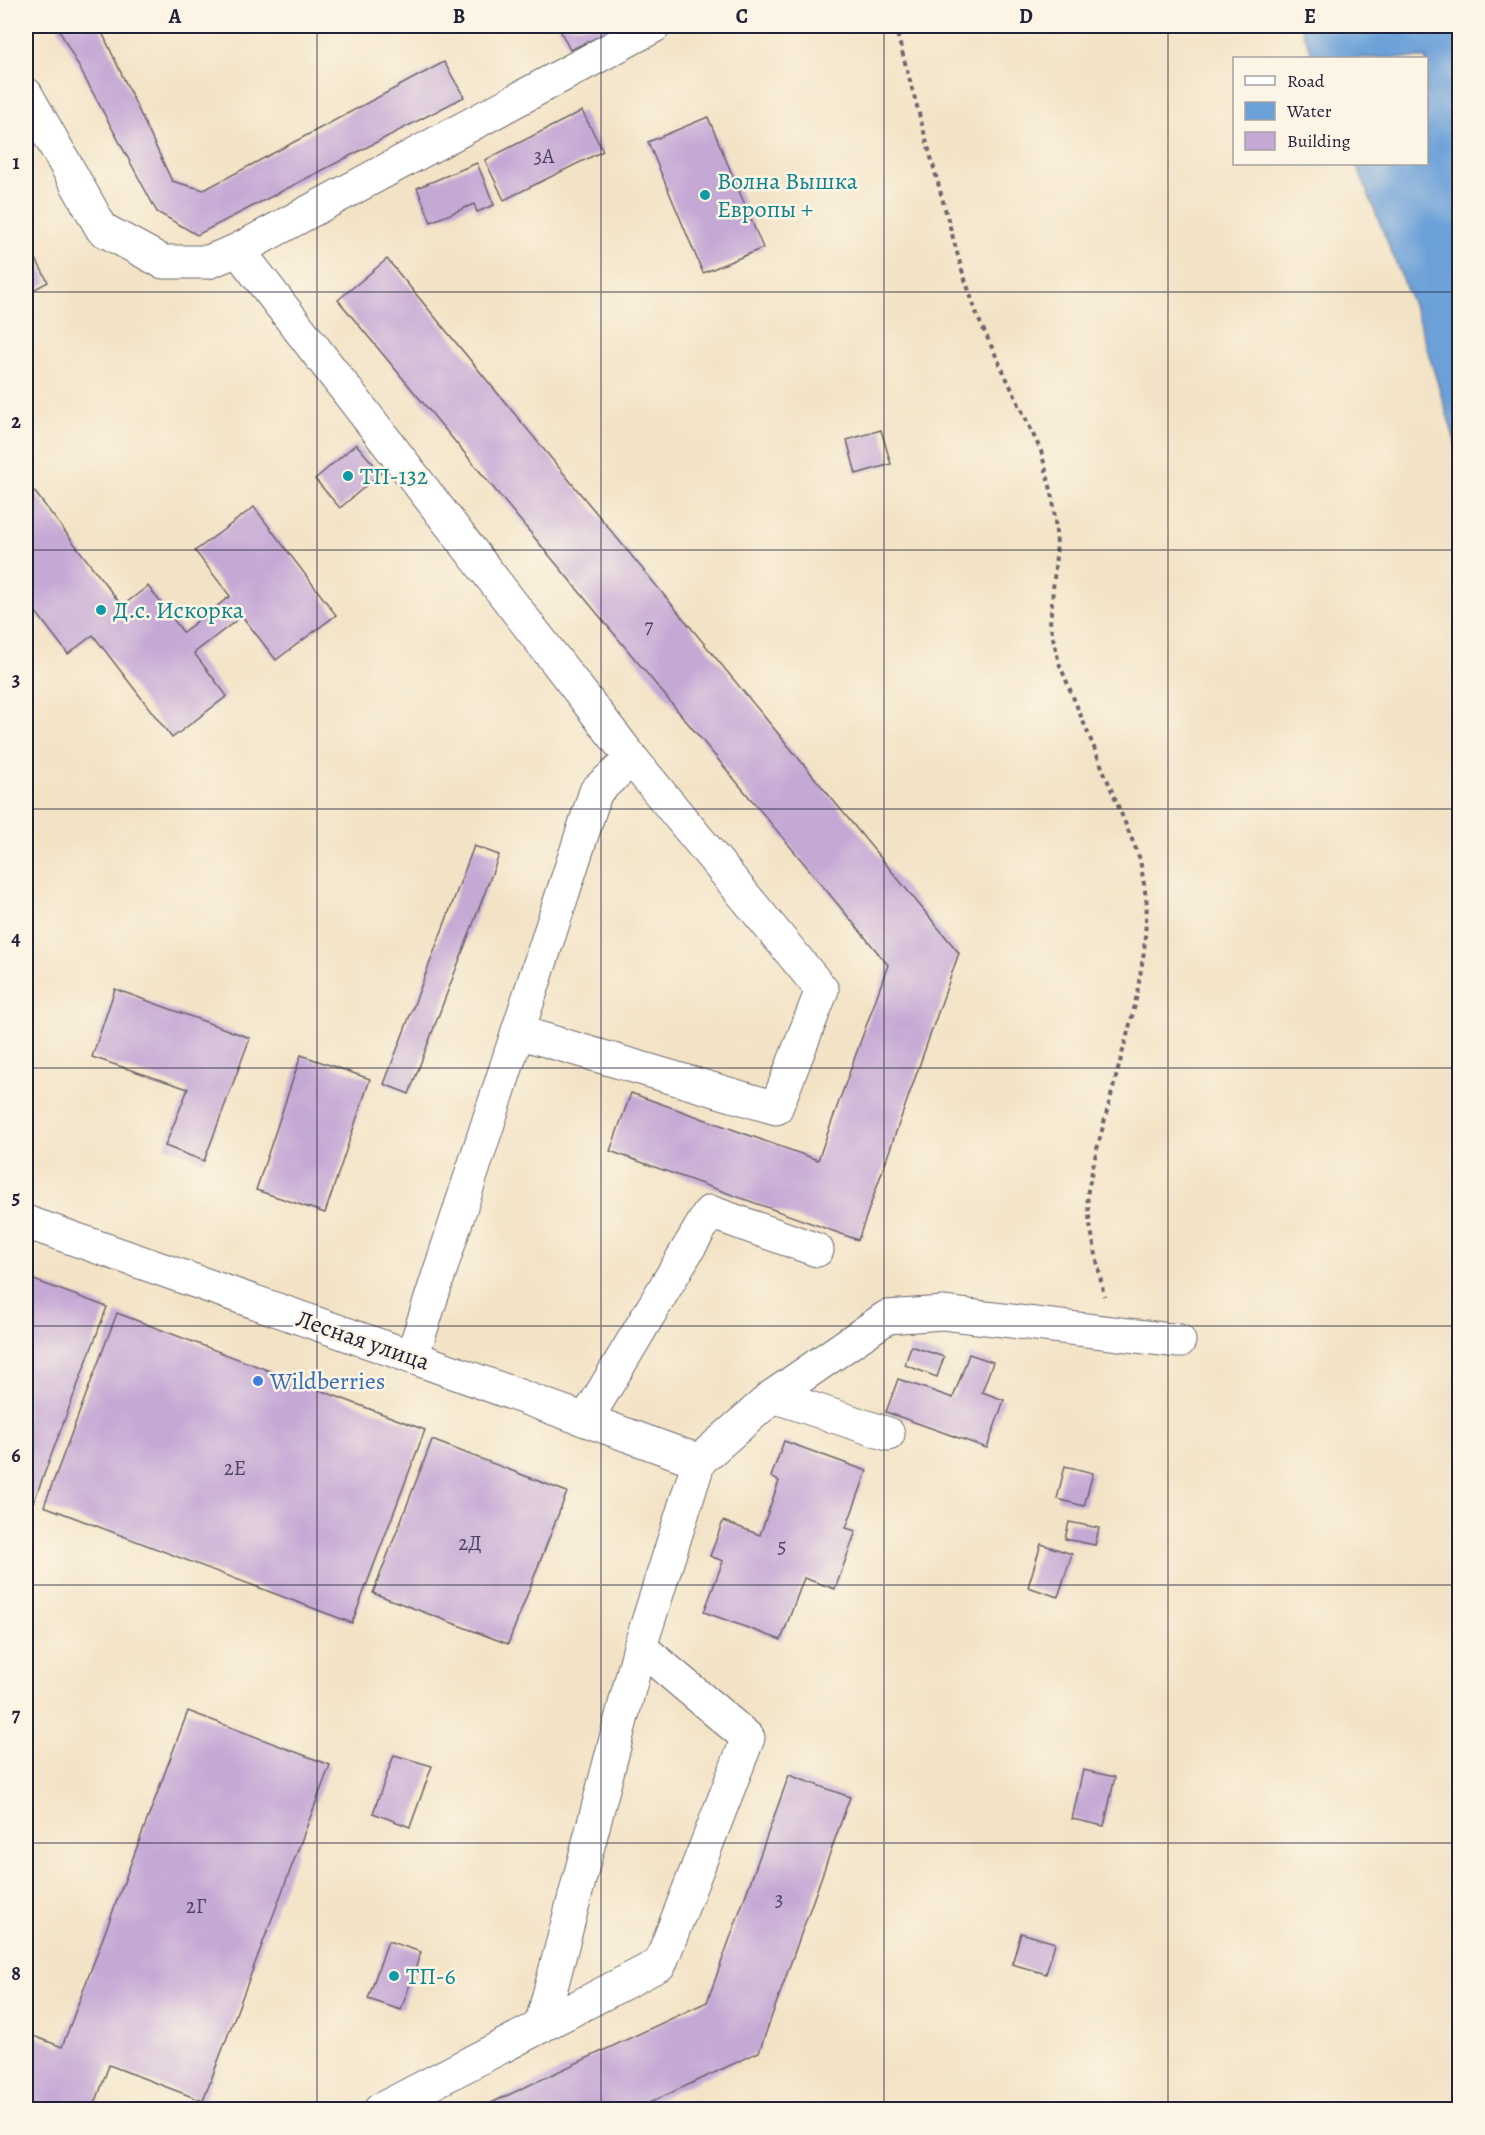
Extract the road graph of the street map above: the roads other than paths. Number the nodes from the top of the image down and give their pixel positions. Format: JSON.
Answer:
{"nodes":[{"id":1,"x":654,"y":26,"type":"edge"},
{"id":2,"x":26,"y":94,"type":"edge"},
{"id":3,"x":238,"y":250,"type":"junction"},
{"id":4,"x":632,"y":759,"type":"junction"},
{"id":5,"x":518,"y":1032,"type":"junction"},
{"id":6,"x":26,"y":1222,"type":"edge"},
{"id":7,"x":817,"y":1250,"type":"dead end"},
{"id":8,"x":1179,"y":1341,"type":"dead end"},
{"id":9,"x":412,"y":1357,"type":"junction"},
{"id":10,"x":773,"y":1396,"type":"junction"},
{"id":11,"x":586,"y":1420,"type":"junction"},
{"id":12,"x":888,"y":1434,"type":"dead end"},
{"id":13,"x":699,"y":1461,"type":"junction"},
{"id":14,"x":640,"y":1647,"type":"junction"},
{"id":15,"x":541,"y":2026,"type":"junction"},
{"id":16,"x":380,"y":2109,"type":"edge"}],
"edges":[{"from":1,"to":3,"type":"street"},
{"from":2,"to":3,"type":"street"},
{"from":3,"to":4,"type":"street"},
{"from":4,"to":5,"type":"street"},
{"from":4,"to":5,"type":"street"},
{"from":5,"to":9,"type":"street"},
{"from":6,"to":9,"type":"street","name":"Лесная улица"},
{"from":7,"to":11,"type":"street"},
{"from":8,"to":10,"type":"street"},
{"from":9,"to":11,"type":"street","name":"Лесная улица"},
{"from":10,"to":12,"type":"street"},
{"from":10,"to":13,"type":"street"},
{"from":11,"to":13,"type":"street","name":"Лесная улица"},
{"from":13,"to":14,"type":"street"},
{"from":14,"to":15,"type":"street"},
{"from":14,"to":15,"type":"street"},
{"from":15,"to":16,"type":"street"}]}
